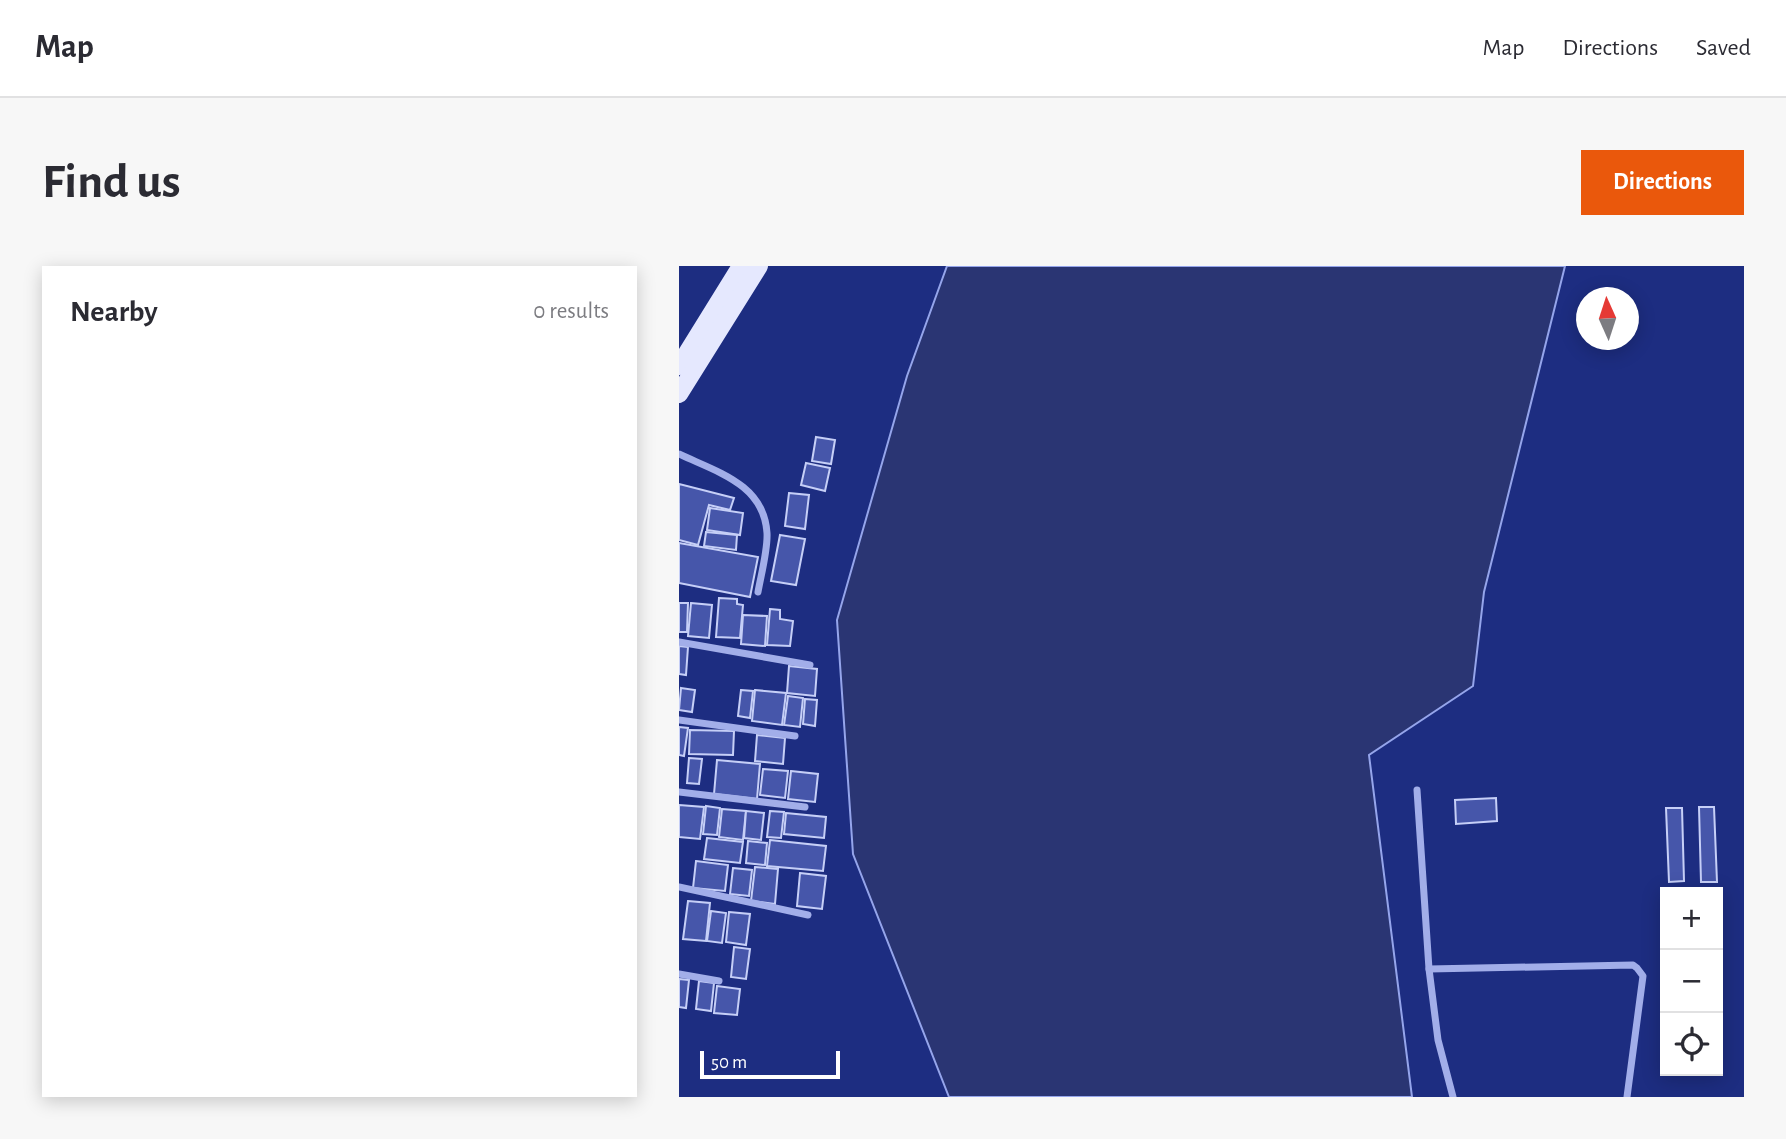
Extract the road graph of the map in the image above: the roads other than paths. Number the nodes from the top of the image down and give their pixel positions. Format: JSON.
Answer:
{"nodes":[{"id":1,"x":741,"y":266,"type":"edge"},
{"id":2,"x":759,"y":266,"type":"edge"},
{"id":3,"x":679,"y":366,"type":"edge"},
{"id":4,"x":679,"y":394,"type":"edge"},
{"id":5,"x":679,"y":454,"type":"edge"},
{"id":6,"x":758,"y":592,"type":"dead end"},
{"id":7,"x":679,"y":642,"type":"edge"},
{"id":8,"x":810,"y":665,"type":"dead end"},
{"id":9,"x":679,"y":720,"type":"edge"},
{"id":10,"x":795,"y":736,"type":"dead end"},
{"id":11,"x":1417,"y":790,"type":"dead end"},
{"id":12,"x":679,"y":792,"type":"edge"},
{"id":13,"x":805,"y":807,"type":"dead end"},
{"id":14,"x":679,"y":887,"type":"edge"},
{"id":15,"x":808,"y":915,"type":"dead end"},
{"id":16,"x":1429,"y":969,"type":"junction"},
{"id":17,"x":679,"y":974,"type":"edge"},
{"id":18,"x":719,"y":981,"type":"dead end"},
{"id":19,"x":1453,"y":1097,"type":"edge"},
{"id":20,"x":1627,"y":1097,"type":"edge"}],
"edges":[{"from":1,"to":3,"type":"main road"},
{"from":2,"to":4,"type":"main road"},
{"from":5,"to":6,"type":"street"},
{"from":7,"to":8,"type":"street"},
{"from":9,"to":10,"type":"street"},
{"from":11,"to":16,"type":"street"},
{"from":12,"to":13,"type":"street"},
{"from":14,"to":15,"type":"street"},
{"from":16,"to":19,"type":"street"},
{"from":16,"to":20,"type":"street"},
{"from":17,"to":18,"type":"street"}]}
